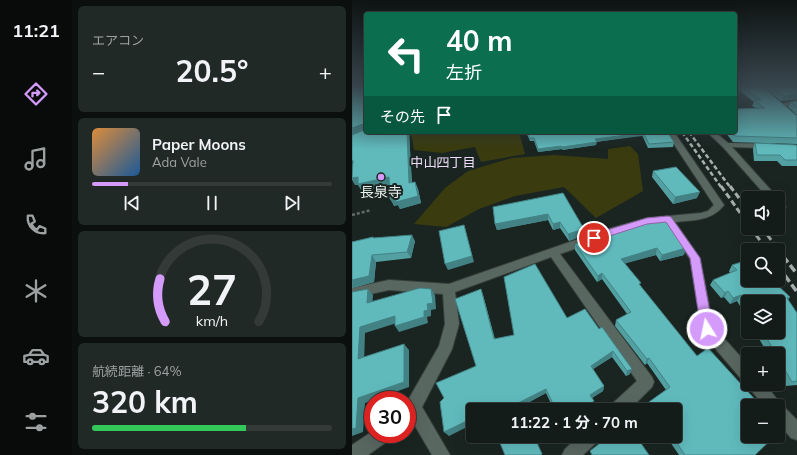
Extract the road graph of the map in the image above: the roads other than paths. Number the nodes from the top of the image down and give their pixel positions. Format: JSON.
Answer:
{"nodes":[{"id":1,"x":783,"y":107,"type":"edge"},
{"id":2,"x":787,"y":110,"type":"edge"},
{"id":3,"x":671,"y":134,"type":"edge"},
{"id":4,"x":713,"y":134,"type":"edge"},
{"id":5,"x":726,"y":145,"type":"junction"},
{"id":6,"x":772,"y":146,"type":"edge"},
{"id":7,"x":767,"y":191,"type":"edge"},
{"id":8,"x":668,"y":219,"type":"junction"},
{"id":9,"x":553,"y":252,"type":"junction"},
{"id":10,"x":449,"y":289,"type":"junction"},
{"id":11,"x":352,"y":293,"type":"edge"},
{"id":12,"x":741,"y":368,"type":"edge"},
{"id":13,"x":761,"y":391,"type":"edge"},
{"id":14,"x":768,"y":399,"type":"edge"},
{"id":15,"x":416,"y":400,"type":"edge"},
{"id":16,"x":625,"y":403,"type":"edge"},
{"id":17,"x":416,"y":419,"type":"edge"},
{"id":18,"x":785,"y":419,"type":"edge"},
{"id":19,"x":797,"y":432,"type":"edge"},
{"id":20,"x":370,"y":443,"type":"edge"},
{"id":21,"x":584,"y":443,"type":"edge"},
{"id":22,"x":353,"y":455,"type":"edge"},
{"id":23,"x":441,"y":455,"type":"edge"},
{"id":24,"x":571,"y":455,"type":"edge"}],
"edges":[{"from":1,"to":2,"type":"street"},
{"from":3,"to":8,"type":"street"},
{"from":4,"to":5,"type":"street"},
{"from":5,"to":6,"type":"street"},
{"from":5,"to":7,"type":"street"},
{"from":8,"to":9,"type":"street"},
{"from":8,"to":12,"type":"street"},
{"from":9,"to":10,"type":"street"},
{"from":9,"to":16,"type":"street"},
{"from":10,"to":11,"type":"street"},
{"from":10,"to":15,"type":"street"},
{"from":13,"to":14,"type":"street"},
{"from":17,"to":23,"type":"street"},
{"from":18,"to":19,"type":"street"},
{"from":20,"to":22,"type":"street"},
{"from":21,"to":24,"type":"street"}]}
